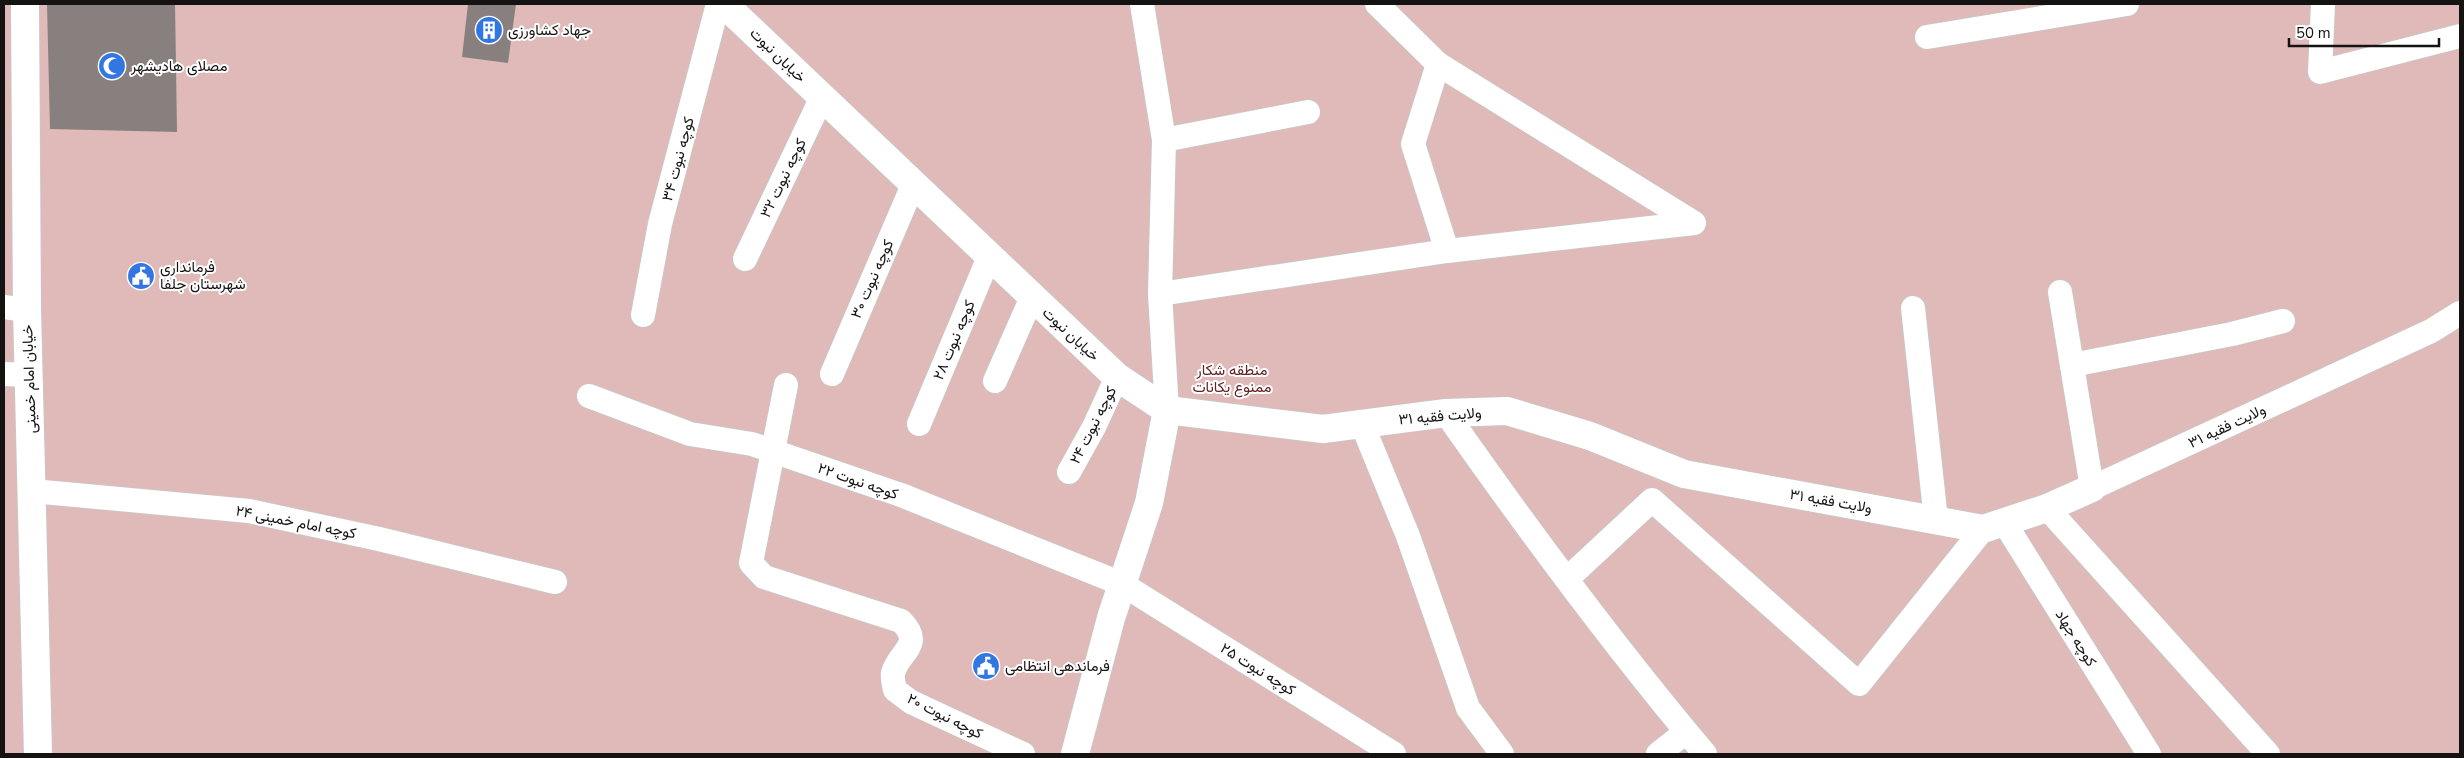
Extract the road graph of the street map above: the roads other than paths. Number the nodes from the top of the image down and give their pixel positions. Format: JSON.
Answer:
{"nodes":[{"id":1,"x":25,"y":4,"type":"edge"},
{"id":2,"x":718,"y":4,"type":"edge"},
{"id":3,"x":724,"y":4,"type":"edge"},
{"id":4,"x":1142,"y":4,"type":"edge"},
{"id":5,"x":1377,"y":4,"type":"edge"},
{"id":6,"x":2127,"y":4,"type":"edge"},
{"id":7,"x":2323,"y":4,"type":"edge"},
{"id":8,"x":2460,"y":36,"type":"edge"},
{"id":9,"x":1927,"y":37,"type":"dead end"},
{"id":10,"x":1438,"y":64,"type":"junction"},
{"id":11,"x":822,"y":97,"type":"junction"},
{"id":12,"x":1308,"y":112,"type":"dead end"},
{"id":13,"x":1164,"y":140,"type":"junction"},
{"id":14,"x":913,"y":185,"type":"junction"},
{"id":15,"x":1447,"y":251,"type":"junction"},
{"id":16,"x":989,"y":257,"type":"junction"},
{"id":17,"x":745,"y":259,"type":"dead end"},
{"id":18,"x":2060,"y":292,"type":"dead end"},
{"id":19,"x":1160,"y":294,"type":"junction"},
{"id":20,"x":1032,"y":297,"type":"junction"},
{"id":21,"x":15,"y":308,"type":"edge"},
{"id":22,"x":1913,"y":308,"type":"dead end"},
{"id":23,"x":2460,"y":313,"type":"edge"},
{"id":24,"x":643,"y":315,"type":"dead end"},
{"id":25,"x":2283,"y":321,"type":"dead end"},
{"id":26,"x":2072,"y":365,"type":"junction"},
{"id":27,"x":16,"y":374,"type":"edge"},
{"id":28,"x":832,"y":374,"type":"dead end"},
{"id":29,"x":1117,"y":377,"type":"junction"},
{"id":30,"x":995,"y":381,"type":"dead end"},
{"id":31,"x":786,"y":385,"type":"dead end"},
{"id":32,"x":589,"y":396,"type":"dead end"},
{"id":33,"x":1167,"y":410,"type":"junction"},
{"id":34,"x":1446,"y":413,"type":"junction"},
{"id":35,"x":919,"y":424,"type":"dead end"},
{"id":36,"x":1362,"y":424,"type":"junction"},
{"id":37,"x":773,"y":451,"type":"junction"},
{"id":38,"x":1069,"y":472,"type":"dead end"},
{"id":39,"x":2092,"y":488,"type":"junction"},
{"id":40,"x":32,"y":491,"type":"junction"},
{"id":41,"x":2047,"y":508,"type":"junction"},
{"id":42,"x":1936,"y":520,"type":"junction"},
{"id":43,"x":1993,"y":526,"type":"junction"},
{"id":44,"x":1567,"y":579,"type":"junction"},
{"id":45,"x":555,"y":582,"type":"dead end"},
{"id":46,"x":1122,"y":584,"type":"junction"},
{"id":47,"x":1686,"y":732,"type":"junction"},
{"id":48,"x":38,"y":754,"type":"edge"},
{"id":49,"x":1023,"y":754,"type":"edge"},
{"id":50,"x":1075,"y":754,"type":"edge"},
{"id":51,"x":1394,"y":754,"type":"edge"},
{"id":52,"x":1502,"y":754,"type":"edge"},
{"id":53,"x":1658,"y":754,"type":"edge"},
{"id":54,"x":1706,"y":754,"type":"edge"},
{"id":55,"x":2149,"y":754,"type":"edge"},
{"id":56,"x":2268,"y":754,"type":"edge"}],
"edges":[{"from":1,"to":21,"type":"street","name":"خیابان امام خمینی"},
{"from":2,"to":24,"type":"street","name":"کوچه نبوت ۳۴"},
{"from":3,"to":11,"type":"street","name":"خیابان نبوت"},
{"from":4,"to":13,"type":"street"},
{"from":5,"to":10,"type":"street"},
{"from":6,"to":9,"type":"street"},
{"from":7,"to":8,"type":"street"},
{"from":10,"to":15,"type":"street"},
{"from":10,"to":15,"type":"street"},
{"from":11,"to":14,"type":"street","name":"خیابان نبوت"},
{"from":11,"to":17,"type":"street","name":"کوچه نبوت ۳۲"},
{"from":12,"to":13,"type":"street"},
{"from":13,"to":19,"type":"street"},
{"from":14,"to":16,"type":"street","name":"خیابان نبوت"},
{"from":14,"to":28,"type":"street","name":"کوچه نبوت ۳۰"},
{"from":15,"to":19,"type":"street"},
{"from":16,"to":20,"type":"street","name":"خیابان نبوت"},
{"from":16,"to":35,"type":"street","name":"کوچه نبوت ۲۸"},
{"from":18,"to":26,"type":"street"},
{"from":19,"to":33,"type":"street"},
{"from":20,"to":29,"type":"street","name":"خیابان نبوت"},
{"from":20,"to":30,"type":"street"},
{"from":21,"to":27,"type":"street","name":"خیابان امام خمینی"},
{"from":22,"to":42,"type":"street"},
{"from":23,"to":39,"type":"street","name":"ولایت فقیه ۳۱"},
{"from":25,"to":26,"type":"street"},
{"from":26,"to":39,"type":"street"},
{"from":27,"to":40,"type":"street","name":"خیابان امام خمینی"},
{"from":29,"to":33,"type":"street","name":"خیابان نبوت"},
{"from":29,"to":38,"type":"street","name":"کوچه نبوت ۲۴"},
{"from":31,"to":37,"type":"street"},
{"from":32,"to":37,"type":"street","name":"کوچه نبوت ۲۲"},
{"from":33,"to":36,"type":"street","name":"ولایت فقیه ۳۱"},
{"from":33,"to":46,"type":"street"},
{"from":34,"to":36,"type":"street","name":"ولایت فقیه ۳۱"},
{"from":34,"to":42,"type":"street","name":"ولایت فقیه ۳۱"},
{"from":34,"to":44,"type":"street"},
{"from":36,"to":52,"type":"street"},
{"from":37,"to":46,"type":"street","name":"کوچه نبوت ۲۲"},
{"from":37,"to":49,"type":"street","name":"کوچه نبوت ۲۰"},
{"from":39,"to":41,"type":"street","name":"ولایت فقیه ۳۱"},
{"from":40,"to":45,"type":"street","name":"کوچه امام خمینی ۲۴"},
{"from":40,"to":48,"type":"street","name":"خیابان امام خمینی"},
{"from":41,"to":43,"type":"street","name":"ولایت فقیه ۳۱"},
{"from":41,"to":56,"type":"street"},
{"from":42,"to":43,"type":"street","name":"ولایت فقیه ۳۱"},
{"from":43,"to":44,"type":"street"},
{"from":43,"to":55,"type":"street","name":"کوچه جهاد"},
{"from":44,"to":47,"type":"street"},
{"from":46,"to":50,"type":"street"},
{"from":46,"to":51,"type":"street","name":"کوچه نبوت ۲۵"},
{"from":47,"to":53,"type":"street"},
{"from":47,"to":54,"type":"street"}]}
